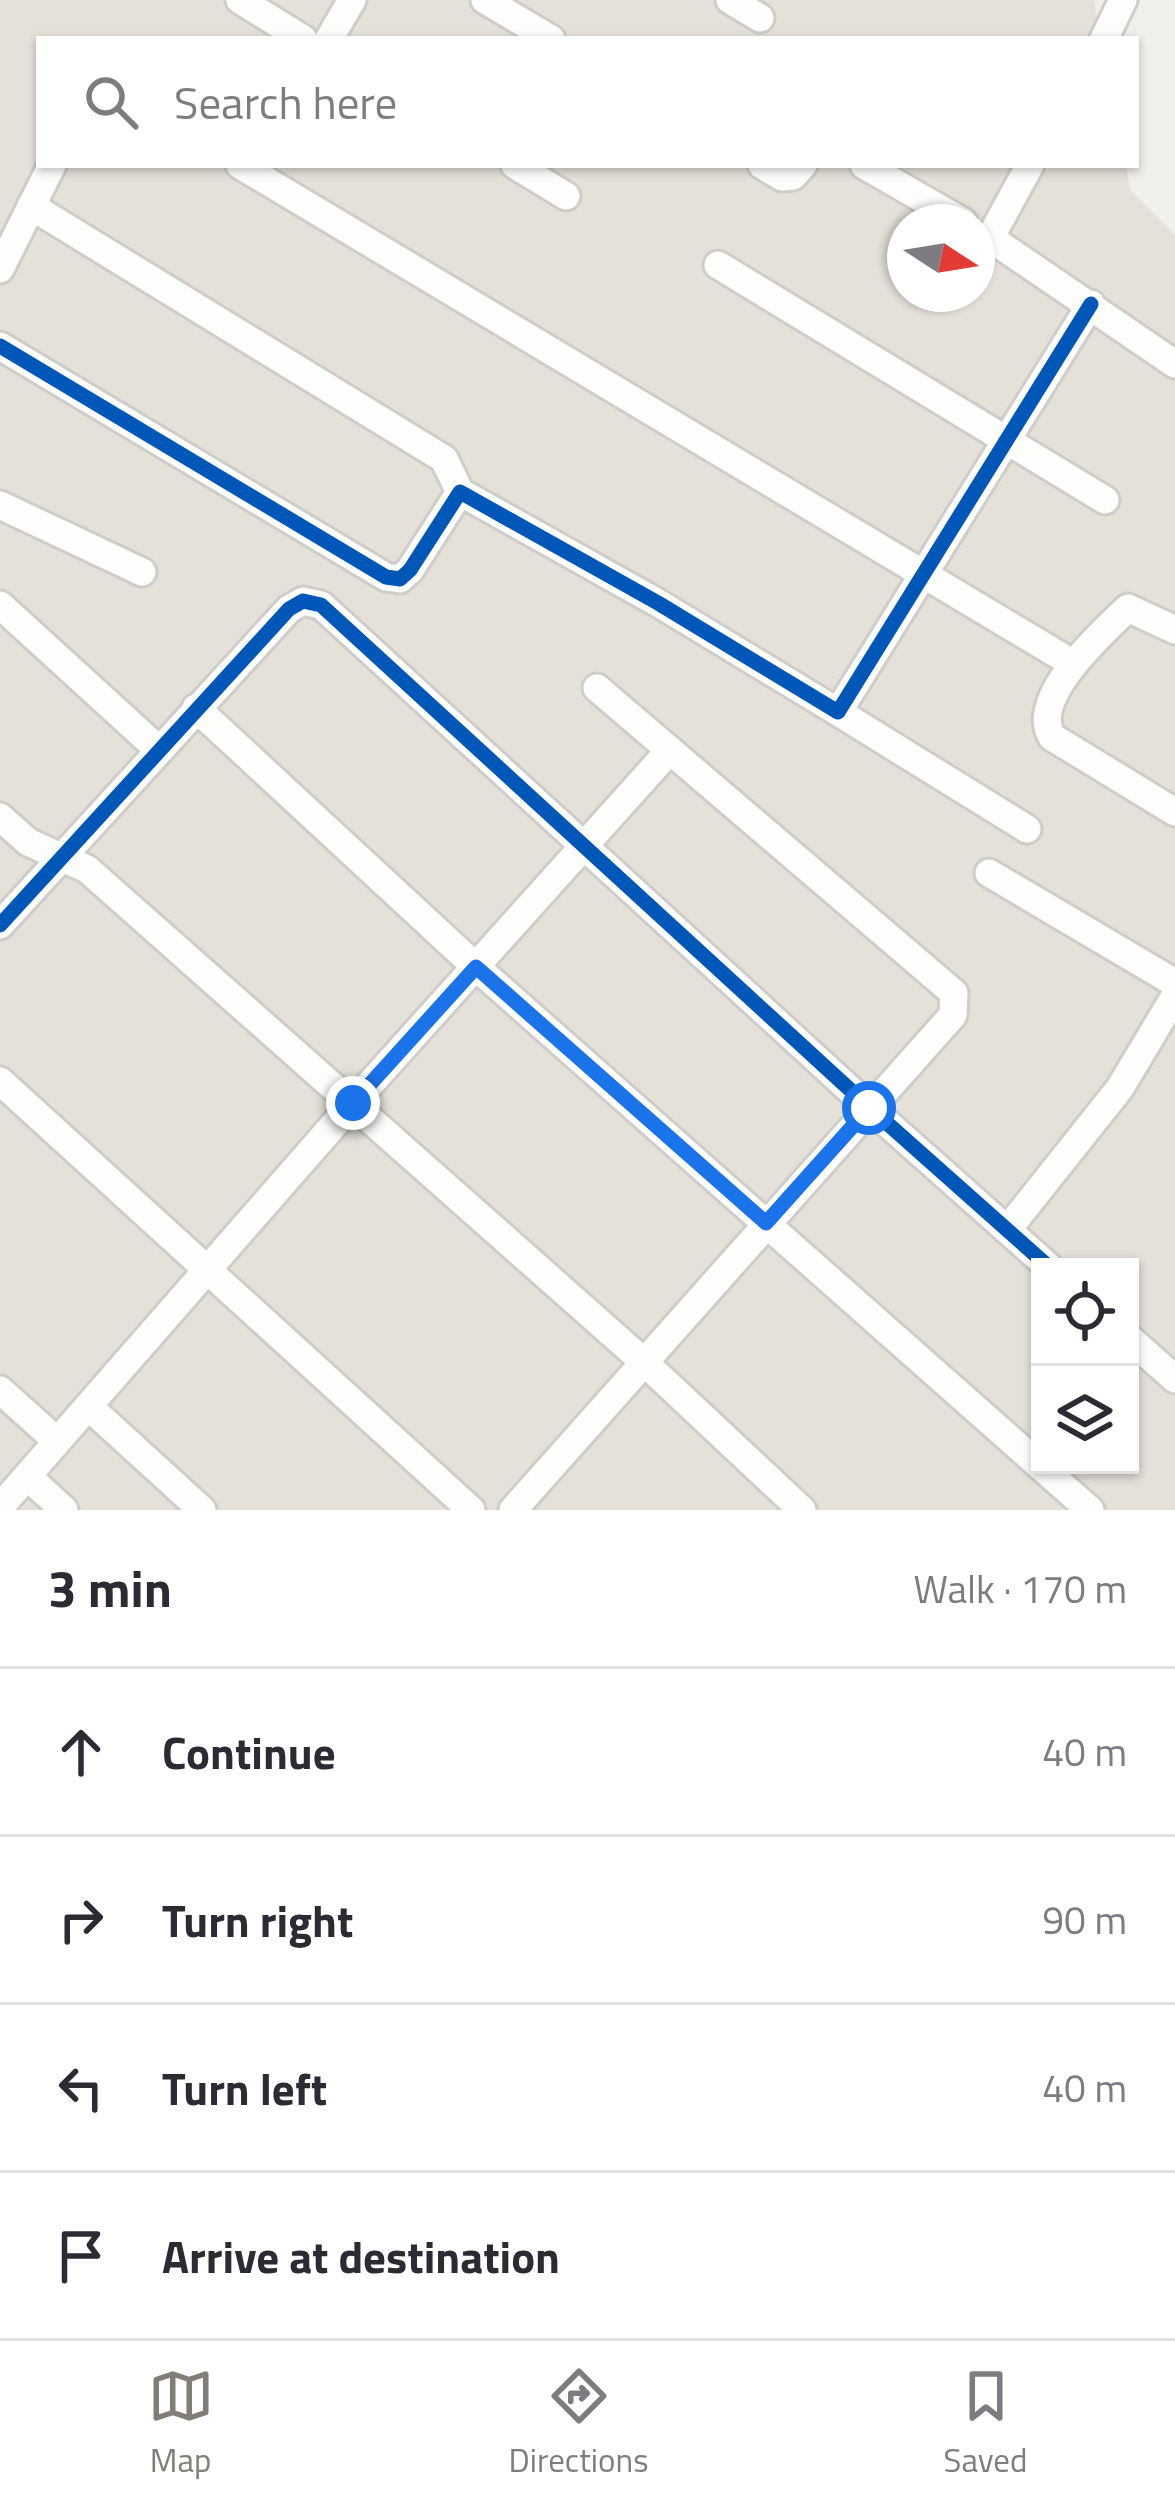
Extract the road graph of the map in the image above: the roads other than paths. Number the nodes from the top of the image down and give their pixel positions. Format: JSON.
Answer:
{"nodes":[{"id":1,"x":240,"y":0,"type":"edge"},
{"id":2,"x":352,"y":0,"type":"edge"},
{"id":3,"x":485,"y":0,"type":"edge"},
{"id":4,"x":730,"y":0,"type":"edge"},
{"id":5,"x":1123,"y":0,"type":"edge"},
{"id":6,"x":760,"y":18,"type":"dead end"},
{"id":7,"x":299,"y":36,"type":"edge"},
{"id":8,"x":331,"y":36,"type":"edge"},
{"id":9,"x":546,"y":36,"type":"edge"},
{"id":10,"x":1106,"y":36,"type":"edge"},
{"id":11,"x":50,"y":168,"type":"edge"},
{"id":12,"x":252,"y":168,"type":"edge"},
{"id":13,"x":519,"y":168,"type":"edge"},
{"id":14,"x":767,"y":168,"type":"edge"},
{"id":15,"x":800,"y":168,"type":"edge"},
{"id":16,"x":869,"y":168,"type":"edge"},
{"id":17,"x":1028,"y":168,"type":"edge"},
{"id":18,"x":566,"y":196,"type":"dead end"},
{"id":19,"x":932,"y":204,"type":"edge"},
{"id":20,"x":31,"y":206,"type":"junction"},
{"id":21,"x":995,"y":216,"type":"edge"},
{"id":22,"x":995,"y":242,"type":"edge"},
{"id":23,"x":718,"y":265,"type":"dead end"},
{"id":24,"x":0,"y":269,"type":"edge"},
{"id":25,"x":1091,"y":304,"type":"junction"},
{"id":26,"x":0,"y":346,"type":"edge"},
{"id":27,"x":1175,"y":364,"type":"edge"},
{"id":28,"x":1006,"y":441,"type":"junction"},
{"id":29,"x":460,"y":492,"type":"junction"},
{"id":30,"x":1105,"y":500,"type":"dead end"},
{"id":31,"x":0,"y":506,"type":"edge"},
{"id":32,"x":142,"y":572,"type":"dead end"},
{"id":33,"x":925,"y":574,"type":"junction"},
{"id":34,"x":0,"y":605,"type":"edge"},
{"id":35,"x":1175,"y":630,"type":"edge"},
{"id":36,"x":1072,"y":663,"type":"junction"},
{"id":37,"x":597,"y":688,"type":"dead end"},
{"id":38,"x":196,"y":708,"type":"junction"},
{"id":39,"x":838,"y":712,"type":"junction"},
{"id":40,"x":159,"y":750,"type":"junction"},
{"id":41,"x":670,"y":750,"type":"junction"},
{"id":42,"x":1175,"y":812,"type":"edge"},
{"id":43,"x":0,"y":817,"type":"edge"},
{"id":44,"x":1027,"y":829,"type":"dead end"},
{"id":45,"x":583,"y":846,"type":"junction"},
{"id":46,"x":62,"y":858,"type":"junction"},
{"id":47,"x":989,"y":873,"type":"dead end"},
{"id":48,"x":0,"y":925,"type":"edge"},
{"id":49,"x":476,"y":967,"type":"junction"},
{"id":50,"x":1175,"y":983,"type":"edge"},
{"id":51,"x":1175,"y":997,"type":"edge"},
{"id":52,"x":0,"y":1081,"type":"edge"},
{"id":53,"x":353,"y":1103,"type":"junction"},
{"id":54,"x":869,"y":1108,"type":"junction"},
{"id":55,"x":766,"y":1223,"type":"junction"},
{"id":56,"x":1007,"y":1230,"type":"junction"},
{"id":57,"x":1039,"y":1258,"type":"edge"},
{"id":58,"x":208,"y":1268,"type":"junction"},
{"id":59,"x":1139,"y":1347,"type":"edge"},
{"id":60,"x":644,"y":1362,"type":"junction"},
{"id":61,"x":1175,"y":1379,"type":"edge"},
{"id":62,"x":0,"y":1390,"type":"edge"},
{"id":63,"x":88,"y":1406,"type":"junction"},
{"id":64,"x":57,"y":1441,"type":"junction"},
{"id":65,"x":27,"y":1476,"type":"junction"},
{"id":66,"x":0,"y":1507,"type":"edge"},
{"id":67,"x":64,"y":1510,"type":"edge"},
{"id":68,"x":202,"y":1510,"type":"edge"},
{"id":69,"x":471,"y":1510,"type":"edge"},
{"id":70,"x":513,"y":1510,"type":"edge"},
{"id":71,"x":802,"y":1510,"type":"edge"},
{"id":72,"x":1090,"y":1510,"type":"edge"}],
"edges":[{"from":1,"to":7,"type":"street"},
{"from":2,"to":8,"type":"street"},
{"from":3,"to":9,"type":"street"},
{"from":4,"to":6,"type":"street"},
{"from":5,"to":10,"type":"street"},
{"from":11,"to":20,"type":"street"},
{"from":12,"to":33,"type":"street"},
{"from":13,"to":18,"type":"street"},
{"from":14,"to":15,"type":"street"},
{"from":16,"to":19,"type":"street"},
{"from":17,"to":21,"type":"street"},
{"from":20,"to":24,"type":"street"},
{"from":20,"to":29,"type":"street"},
{"from":22,"to":25,"type":"street"},
{"from":23,"to":28,"type":"street"},
{"from":25,"to":27,"type":"street"},
{"from":25,"to":28,"type":"street"},
{"from":26,"to":29,"type":"street"},
{"from":28,"to":30,"type":"street"},
{"from":28,"to":33,"type":"street"},
{"from":29,"to":39,"type":"street"},
{"from":31,"to":32,"type":"street"},
{"from":33,"to":36,"type":"street"},
{"from":33,"to":39,"type":"street"},
{"from":34,"to":40,"type":"street"},
{"from":35,"to":36,"type":"street"},
{"from":36,"to":42,"type":"street"},
{"from":37,"to":41,"type":"street"},
{"from":38,"to":40,"type":"street"},
{"from":38,"to":45,"type":"street"},
{"from":38,"to":49,"type":"street"},
{"from":39,"to":44,"type":"street"},
{"from":40,"to":46,"type":"street"},
{"from":41,"to":45,"type":"street"},
{"from":41,"to":54,"type":"street"},
{"from":43,"to":46,"type":"street"},
{"from":45,"to":49,"type":"street"},
{"from":45,"to":54,"type":"street"},
{"from":46,"to":48,"type":"street"},
{"from":46,"to":53,"type":"street"},
{"from":47,"to":50,"type":"street"},
{"from":49,"to":53,"type":"street"},
{"from":49,"to":55,"type":"street"},
{"from":51,"to":56,"type":"street"},
{"from":52,"to":58,"type":"street"},
{"from":53,"to":58,"type":"street"},
{"from":53,"to":60,"type":"street"},
{"from":54,"to":55,"type":"street"},
{"from":54,"to":56,"type":"street"},
{"from":55,"to":60,"type":"street"},
{"from":55,"to":72,"type":"street"},
{"from":56,"to":57,"type":"street"},
{"from":58,"to":63,"type":"street"},
{"from":58,"to":69,"type":"street"},
{"from":59,"to":61,"type":"street"},
{"from":60,"to":70,"type":"street"},
{"from":60,"to":71,"type":"street"},
{"from":62,"to":64,"type":"street"},
{"from":63,"to":64,"type":"street"},
{"from":63,"to":68,"type":"street"},
{"from":64,"to":65,"type":"street"},
{"from":65,"to":66,"type":"street"},
{"from":65,"to":67,"type":"street"}]}
